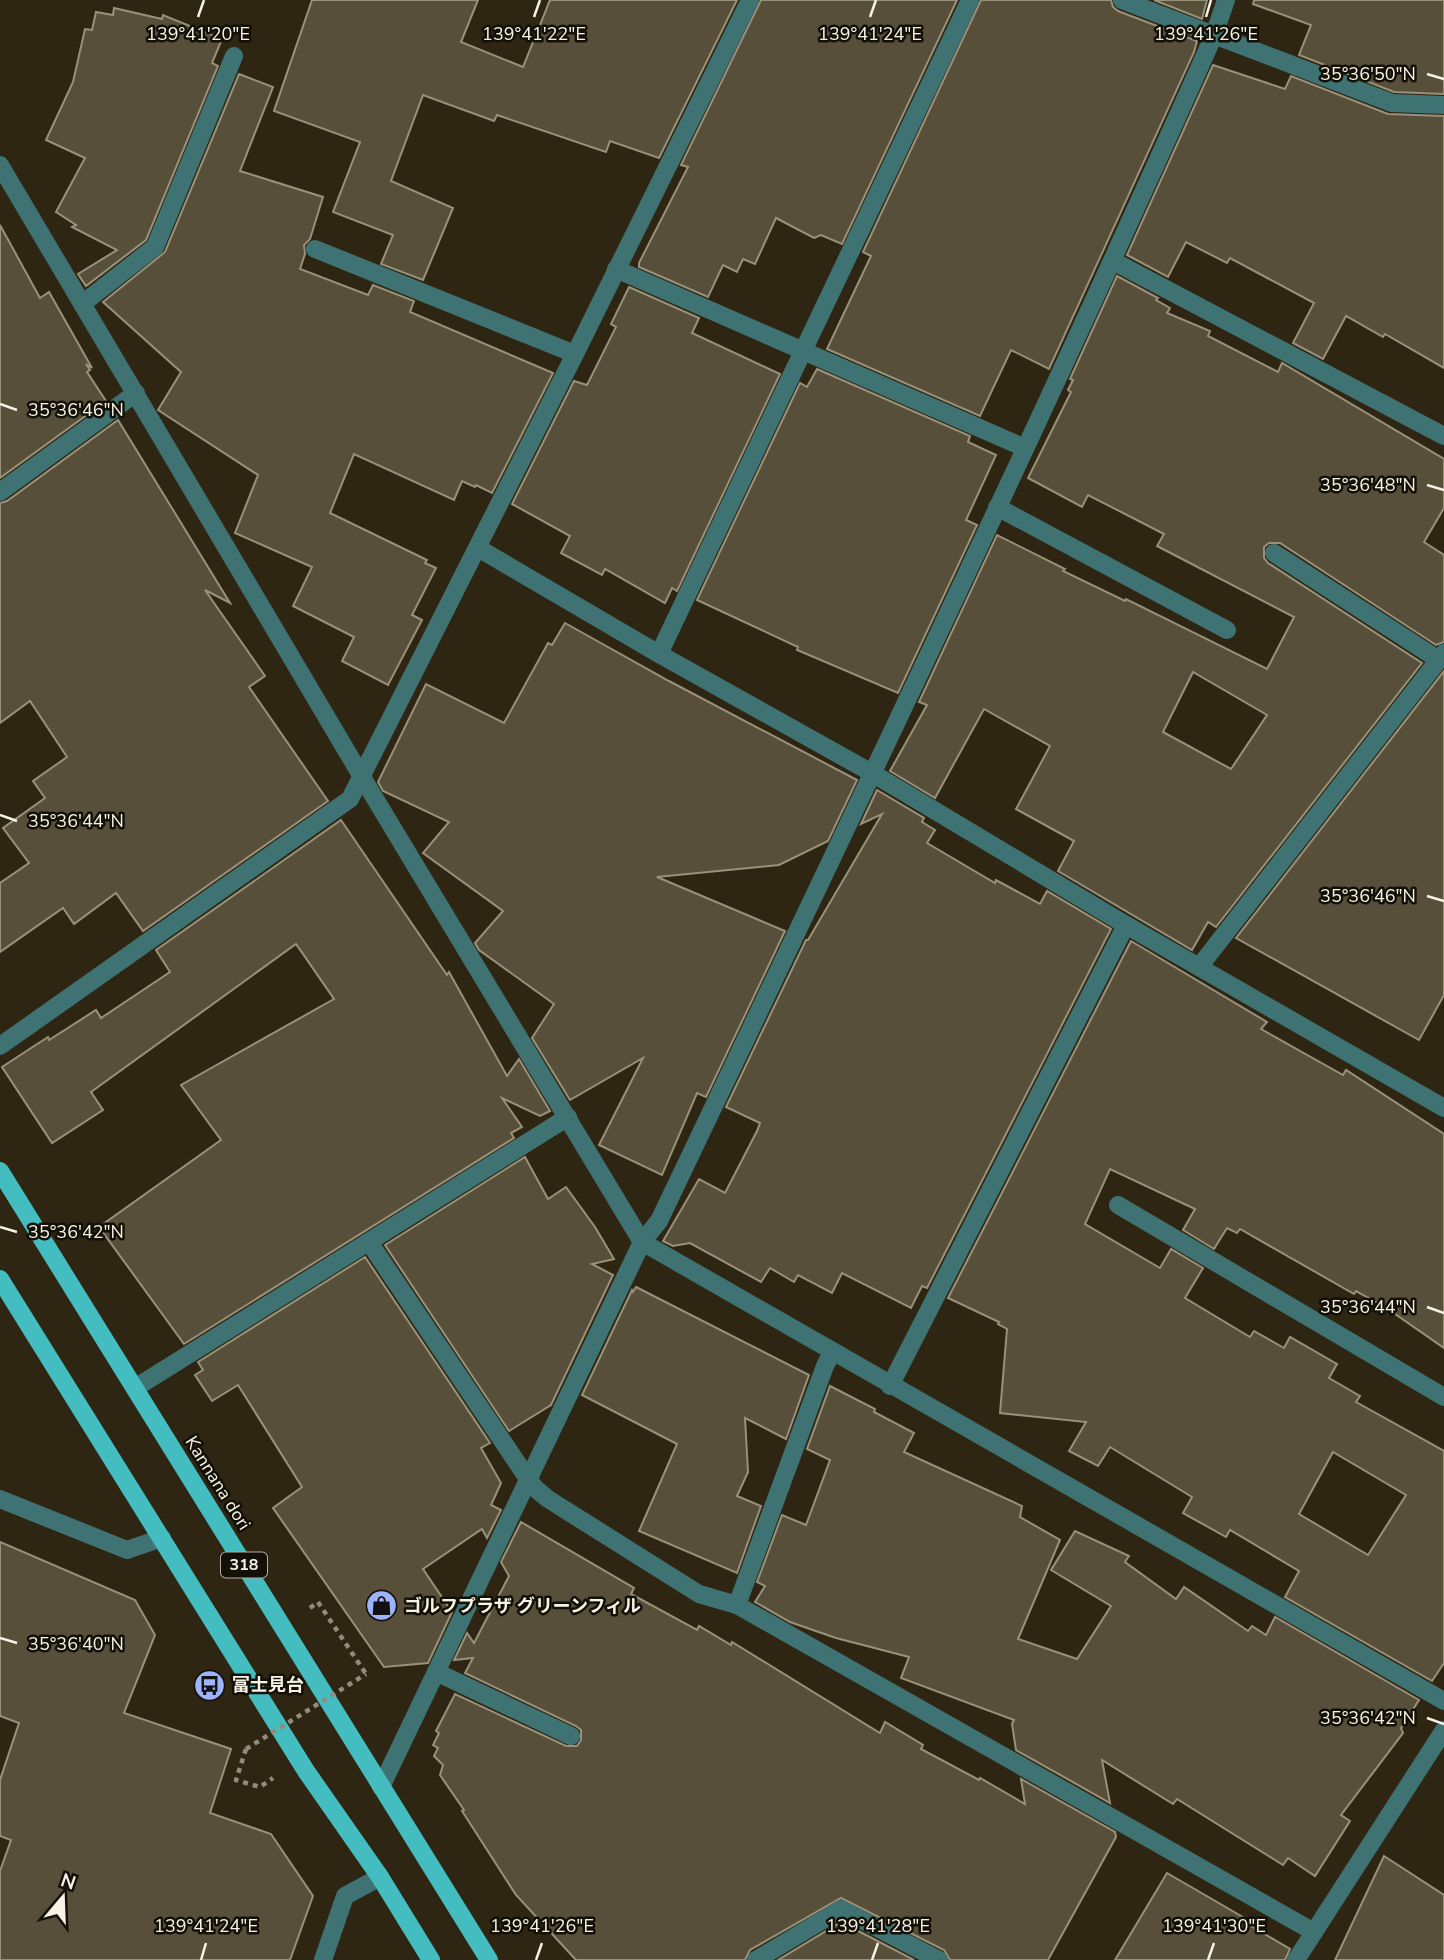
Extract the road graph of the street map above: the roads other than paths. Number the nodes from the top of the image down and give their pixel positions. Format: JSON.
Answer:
{"nodes":[{"id":1,"x":750,"y":0,"type":"edge"},
{"id":2,"x":970,"y":0,"type":"edge"},
{"id":3,"x":1122,"y":0,"type":"edge"},
{"id":4,"x":1226,"y":0,"type":"edge"},
{"id":5,"x":1214,"y":35,"type":"junction"},
{"id":6,"x":234,"y":56,"type":"dead end"},
{"id":7,"x":1444,"y":105,"type":"edge"},
{"id":8,"x":0,"y":165,"type":"edge"},
{"id":9,"x":315,"y":249,"type":"dead end"},
{"id":10,"x":1113,"y":261,"type":"junction"},
{"id":11,"x":616,"y":268,"type":"junction"},
{"id":12,"x":82,"y":304,"type":"junction"},
{"id":13,"x":802,"y":350,"type":"junction"},
{"id":14,"x":575,"y":354,"type":"junction"},
{"id":15,"x":136,"y":393,"type":"junction"},
{"id":16,"x":1444,"y":436,"type":"edge"},
{"id":17,"x":1025,"y":448,"type":"junction"},
{"id":18,"x":0,"y":492,"type":"edge"},
{"id":19,"x":997,"y":507,"type":"junction"},
{"id":20,"x":478,"y":548,"type":"junction"},
{"id":21,"x":1274,"y":553,"type":"dead end"},
{"id":22,"x":1227,"y":630,"type":"dead end"},
{"id":23,"x":659,"y":654,"type":"junction"},
{"id":24,"x":1441,"y":657,"type":"edge"},
{"id":25,"x":872,"y":773,"type":"junction"},
{"id":26,"x":362,"y":777,"type":"junction"},
{"id":27,"x":1126,"y":925,"type":"junction"},
{"id":28,"x":1199,"y":967,"type":"junction"},
{"id":29,"x":0,"y":1046,"type":"edge"},
{"id":30,"x":1444,"y":1108,"type":"edge"},
{"id":31,"x":568,"y":1117,"type":"junction"},
{"id":32,"x":0,"y":1171,"type":"edge"},
{"id":33,"x":1118,"y":1205,"type":"dead end"},
{"id":34,"x":369,"y":1242,"type":"junction"},
{"id":35,"x":642,"y":1242,"type":"junction"},
{"id":36,"x":0,"y":1279,"type":"edge"},
{"id":37,"x":832,"y":1352,"type":"junction"},
{"id":38,"x":890,"y":1386,"type":"junction"},
{"id":39,"x":135,"y":1388,"type":"junction"},
{"id":40,"x":1444,"y":1397,"type":"edge"},
{"id":41,"x":528,"y":1479,"type":"junction"},
{"id":42,"x":0,"y":1499,"type":"edge"},
{"id":43,"x":162,"y":1538,"type":"junction"},
{"id":44,"x":737,"y":1605,"type":"junction"},
{"id":45,"x":436,"y":1672,"type":"junction"},
{"id":46,"x":1444,"y":1701,"type":"edge"},
{"id":47,"x":1444,"y":1730,"type":"edge"},
{"id":48,"x":571,"y":1736,"type":"dead end"},
{"id":49,"x":381,"y":1787,"type":"junction"},
{"id":50,"x":380,"y":1877,"type":"junction"},
{"id":51,"x":1314,"y":1932,"type":"junction"},
{"id":52,"x":323,"y":1960,"type":"edge"},
{"id":53,"x":431,"y":1960,"type":"edge"},
{"id":54,"x":489,"y":1960,"type":"edge"},
{"id":55,"x":756,"y":1960,"type":"edge"},
{"id":56,"x":939,"y":1960,"type":"edge"},
{"id":57,"x":1296,"y":1960,"type":"edge"}],
"edges":[{"from":1,"to":11,"type":"street"},
{"from":2,"to":13,"type":"street"},
{"from":3,"to":5,"type":"street"},
{"from":4,"to":5,"type":"street"},
{"from":5,"to":7,"type":"street"},
{"from":5,"to":10,"type":"street"},
{"from":6,"to":12,"type":"street"},
{"from":8,"to":12,"type":"street"},
{"from":9,"to":14,"type":"street"},
{"from":10,"to":16,"type":"street"},
{"from":10,"to":17,"type":"street"},
{"from":11,"to":13,"type":"street"},
{"from":11,"to":14,"type":"street"},
{"from":12,"to":15,"type":"street"},
{"from":13,"to":17,"type":"street"},
{"from":13,"to":23,"type":"street"},
{"from":14,"to":20,"type":"street"},
{"from":15,"to":18,"type":"street"},
{"from":15,"to":26,"type":"street"},
{"from":17,"to":19,"type":"street"},
{"from":19,"to":22,"type":"street"},
{"from":19,"to":25,"type":"street"},
{"from":20,"to":23,"type":"street"},
{"from":20,"to":26,"type":"street"},
{"from":21,"to":24,"type":"street"},
{"from":23,"to":25,"type":"street"},
{"from":24,"to":28,"type":"street"},
{"from":25,"to":27,"type":"street"},
{"from":25,"to":35,"type":"street"},
{"from":26,"to":29,"type":"street"},
{"from":26,"to":31,"type":"street"},
{"from":27,"to":28,"type":"street"},
{"from":27,"to":38,"type":"street"},
{"from":28,"to":30,"type":"street"},
{"from":31,"to":34,"type":"street"},
{"from":31,"to":35,"type":"street"},
{"from":32,"to":39,"type":"main road","name":"Kannana dori","number":"318"},
{"from":33,"to":40,"type":"street"},
{"from":34,"to":39,"type":"street"},
{"from":34,"to":41,"type":"street"},
{"from":35,"to":37,"type":"street"},
{"from":35,"to":41,"type":"street"},
{"from":36,"to":43,"type":"main road"},
{"from":37,"to":38,"type":"street"},
{"from":37,"to":44,"type":"street"},
{"from":38,"to":46,"type":"street"},
{"from":39,"to":49,"type":"main road","name":"Kannana dori","number":"318"},
{"from":41,"to":44,"type":"street"},
{"from":41,"to":45,"type":"street"},
{"from":42,"to":43,"type":"street"},
{"from":43,"to":50,"type":"main road"},
{"from":44,"to":51,"type":"street"},
{"from":45,"to":48,"type":"street"},
{"from":45,"to":49,"type":"street"},
{"from":47,"to":51,"type":"street"},
{"from":49,"to":54,"type":"main road","name":"Kannana dori","number":"318"},
{"from":50,"to":52,"type":"street"},
{"from":50,"to":53,"type":"main road"},
{"from":51,"to":57,"type":"street"},
{"from":55,"to":56,"type":"street"}]}
